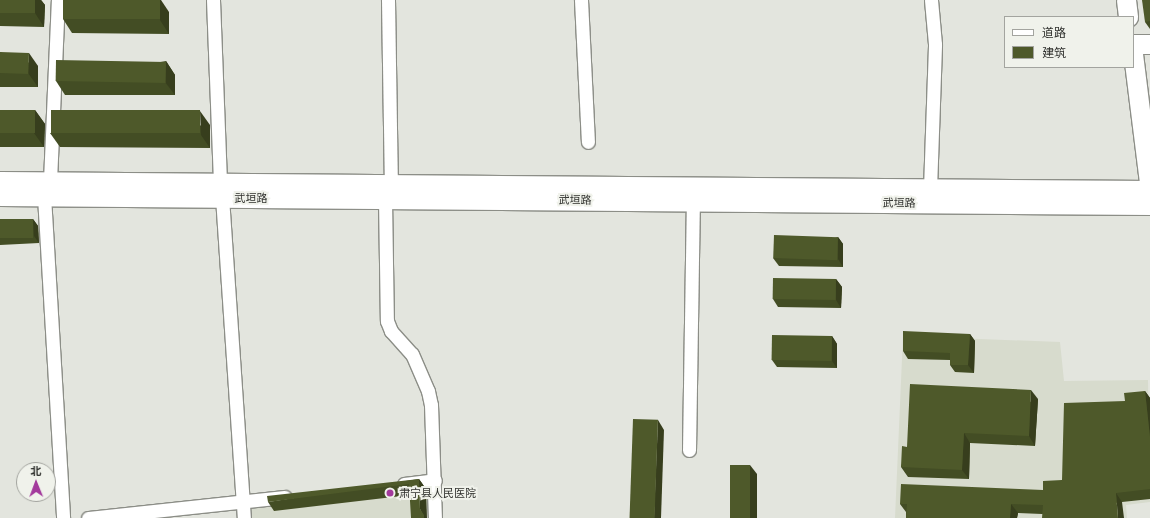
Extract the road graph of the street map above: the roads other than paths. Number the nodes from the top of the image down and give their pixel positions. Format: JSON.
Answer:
{"nodes":[{"id":1,"x":58,"y":0,"type":"edge"},
{"id":2,"x":213,"y":0,"type":"edge"},
{"id":3,"x":388,"y":0,"type":"edge"},
{"id":4,"x":581,"y":0,"type":"edge"},
{"id":5,"x":931,"y":0,"type":"edge"},
{"id":6,"x":1126,"y":0,"type":"edge"},
{"id":7,"x":1128,"y":16,"type":"edge"},
{"id":8,"x":1134,"y":44,"type":"edge"},
{"id":9,"x":1150,"y":44,"type":"edge"},
{"id":10,"x":1134,"y":62,"type":"edge"},
{"id":11,"x":588,"y":142,"type":"dead end"},
{"id":12,"x":0,"y":181,"type":"edge"},
{"id":13,"x":47,"y":188,"type":"junction"},
{"id":14,"x":930,"y":189,"type":"junction"},
{"id":15,"x":221,"y":190,"type":"junction"},
{"id":16,"x":1150,"y":190,"type":"edge"},
{"id":17,"x":388,"y":191,"type":"junction"},
{"id":18,"x":0,"y":196,"type":"edge"},
{"id":19,"x":692,"y":201,"type":"junction"},
{"id":20,"x":1150,"y":206,"type":"edge"},
{"id":21,"x":689,"y":450,"type":"dead end"},
{"id":22,"x":434,"y":480,"type":"junction"},
{"id":23,"x":388,"y":486,"type":"edge"},
{"id":24,"x":297,"y":496,"type":"edge"},
{"id":25,"x":243,"y":502,"type":"junction"},
{"id":26,"x":63,"y":518,"type":"edge"},
{"id":27,"x":88,"y":518,"type":"edge"},
{"id":28,"x":244,"y":518,"type":"edge"},
{"id":29,"x":435,"y":518,"type":"edge"}],
"edges":[{"from":1,"to":13,"type":"street"},
{"from":2,"to":15,"type":"street"},
{"from":3,"to":17,"type":"street"},
{"from":4,"to":11,"type":"street"},
{"from":5,"to":14,"type":"street"},
{"from":6,"to":7,"type":"main road"},
{"from":8,"to":9,"type":"main road"},
{"from":10,"to":16,"type":"main road"},
{"from":12,"to":13,"type":"main road","name":"武垣路"},
{"from":13,"to":15,"type":"main road","name":"武垣路"},
{"from":13,"to":18,"type":"main road","name":"武垣路"},
{"from":13,"to":26,"type":"street"},
{"from":14,"to":16,"type":"main road","name":"武垣路"},
{"from":14,"to":17,"type":"main road","name":"武垣路"},
{"from":15,"to":17,"type":"main road","name":"武垣路"},
{"from":15,"to":25,"type":"street"},
{"from":17,"to":19,"type":"main road","name":"武垣路"},
{"from":17,"to":22,"type":"street"},
{"from":19,"to":20,"type":"main road","name":"武垣路"},
{"from":19,"to":21,"type":"street"},
{"from":22,"to":23,"type":"street"},
{"from":22,"to":29,"type":"street"},
{"from":24,"to":25,"type":"street"},
{"from":25,"to":27,"type":"street"},
{"from":25,"to":28,"type":"street"}]}
